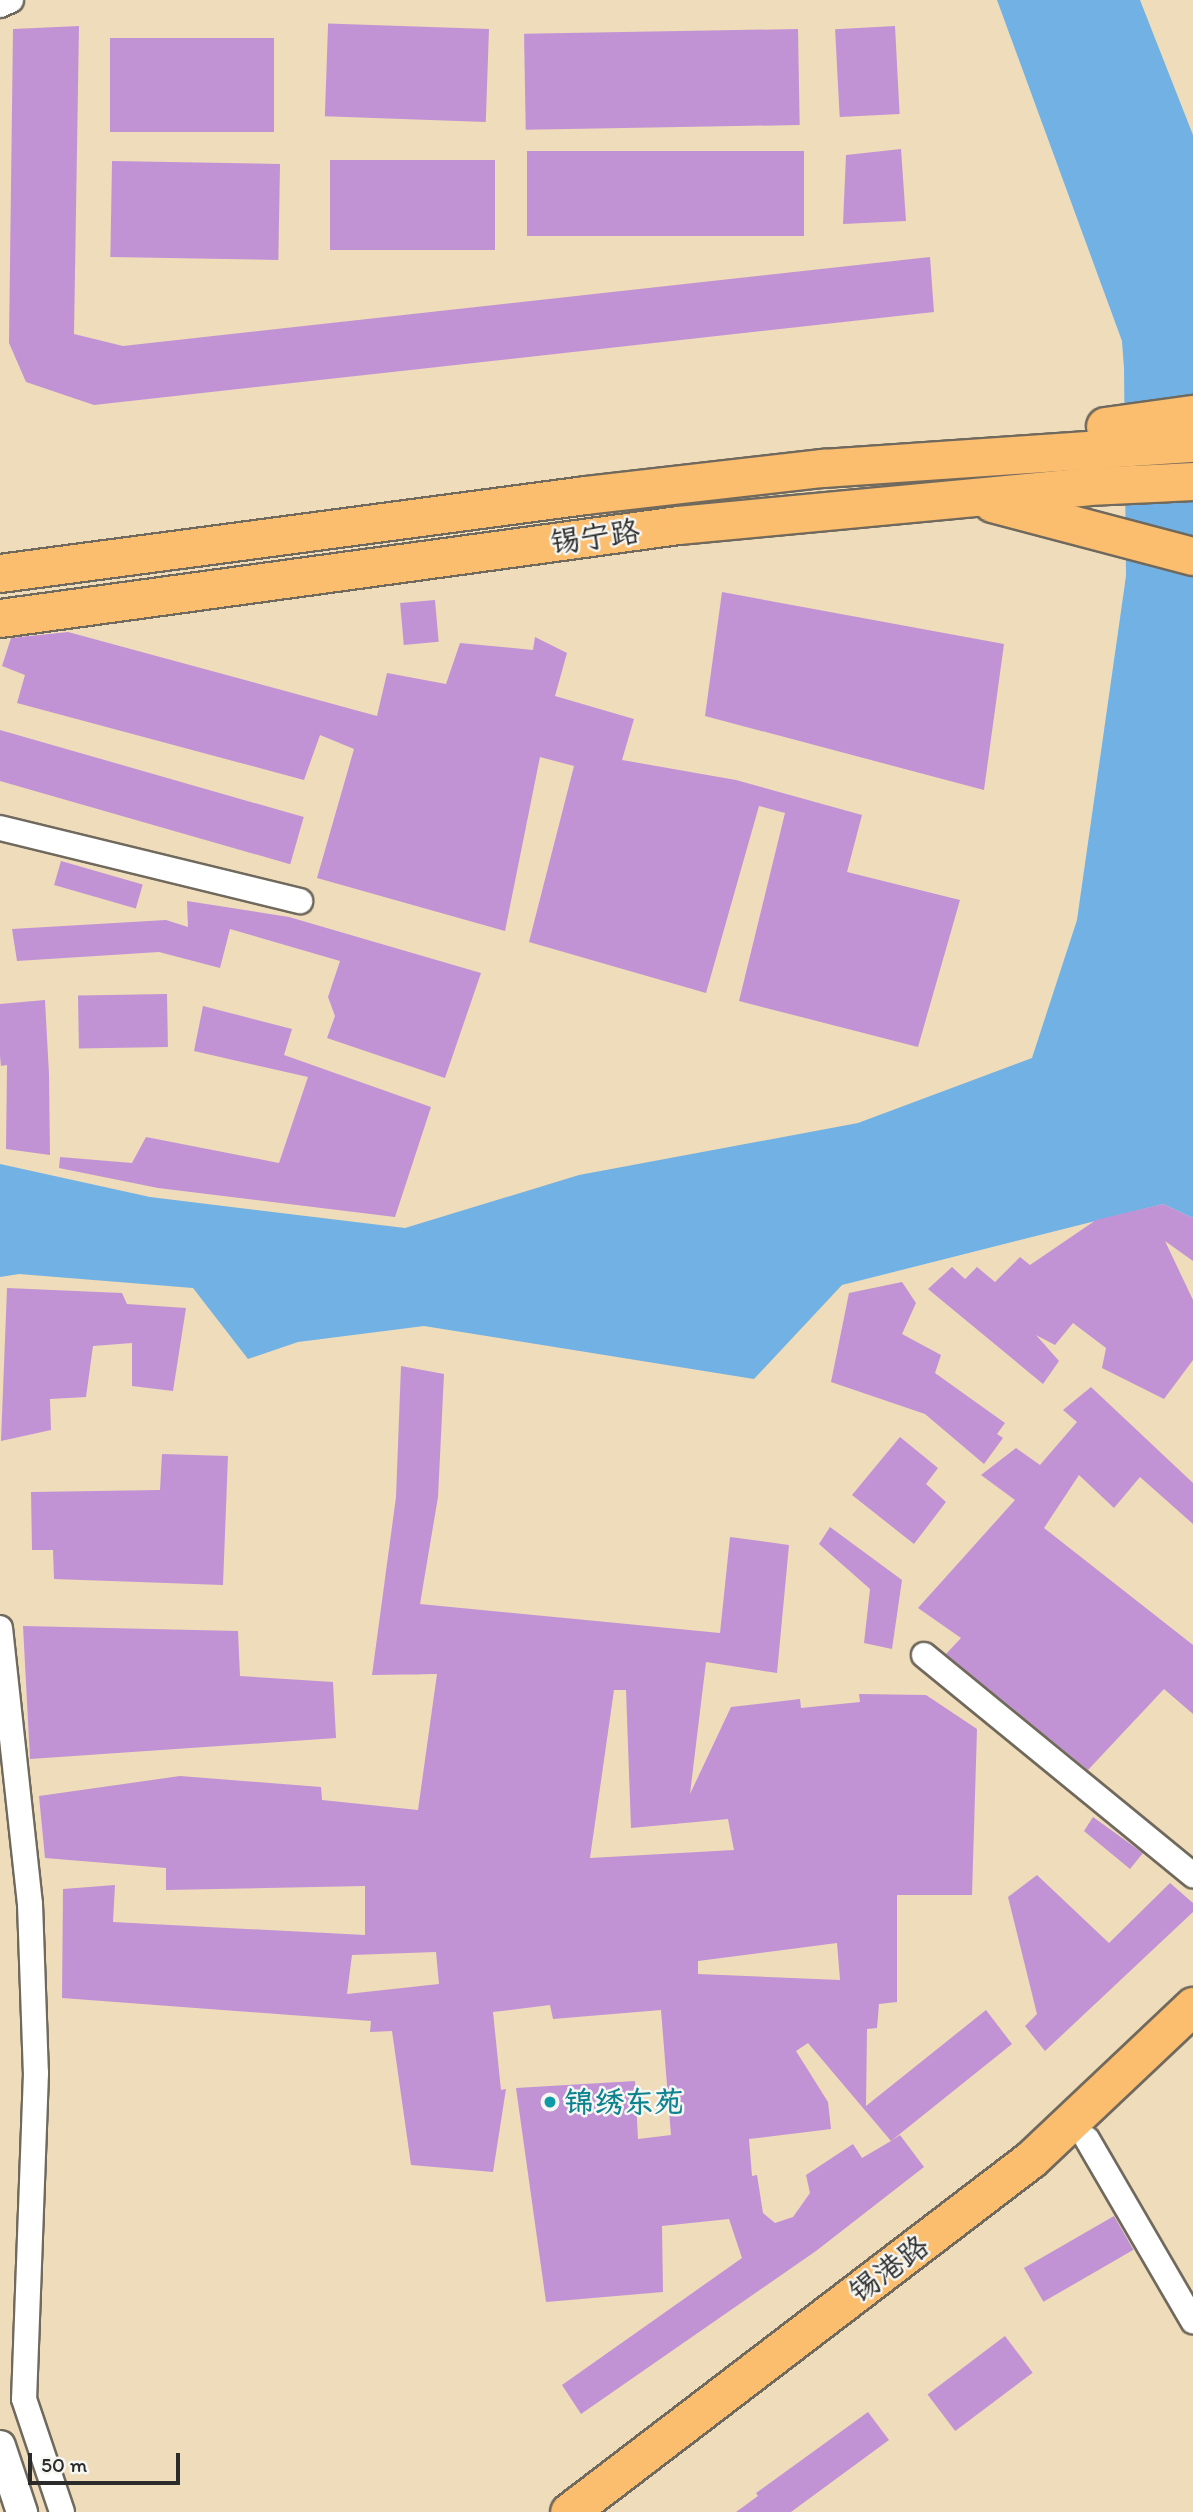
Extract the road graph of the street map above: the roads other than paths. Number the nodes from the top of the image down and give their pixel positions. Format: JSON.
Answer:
{"nodes":[{"id":1,"x":11,"y":0,"type":"edge"},
{"id":2,"x":0,"y":5,"type":"edge"},
{"id":3,"x":1193,"y":414,"type":"edge"},
{"id":4,"x":1085,"y":439,"type":"junction"},
{"id":5,"x":1193,"y":443,"type":"edge"},
{"id":6,"x":1193,"y":481,"type":"edge"},
{"id":7,"x":971,"y":496,"type":"junction"},
{"id":8,"x":1193,"y":555,"type":"edge"},
{"id":9,"x":0,"y":573,"type":"edge"},
{"id":10,"x":0,"y":618,"type":"edge"},
{"id":11,"x":0,"y":828,"type":"edge"},
{"id":12,"x":300,"y":901,"type":"dead end"},
{"id":13,"x":0,"y":1628,"type":"edge"},
{"id":14,"x":923,"y":1655,"type":"dead end"},
{"id":15,"x":1193,"y":1875,"type":"edge"},
{"id":16,"x":1193,"y":2006,"type":"edge"},
{"id":17,"x":1193,"y":2037,"type":"edge"},
{"id":18,"x":1087,"y":2139,"type":"junction"},
{"id":19,"x":1193,"y":2321,"type":"edge"},
{"id":20,"x":0,"y":2446,"type":"edge"},
{"id":21,"x":22,"y":2512,"type":"edge"},
{"id":22,"x":62,"y":2512,"type":"edge"},
{"id":23,"x":569,"y":2512,"type":"edge"},
{"id":24,"x":609,"y":2512,"type":"edge"}],
"edges":[{"from":1,"to":2,"type":"street"},
{"from":3,"to":4,"type":"main road"},
{"from":4,"to":5,"type":"main road","name":"锡宁路"},
{"from":4,"to":9,"type":"main road","name":"锡宁路"},
{"from":6,"to":7,"type":"main road","name":"锡宁路"},
{"from":7,"to":8,"type":"main road"},
{"from":7,"to":10,"type":"main road","name":"锡宁路"},
{"from":11,"to":12,"type":"street"},
{"from":13,"to":22,"type":"street"},
{"from":14,"to":15,"type":"street"},
{"from":16,"to":23,"type":"main road","name":"锡港路"},
{"from":17,"to":18,"type":"main road","name":"锡港路"},
{"from":18,"to":19,"type":"street"},
{"from":18,"to":24,"type":"main road","name":"锡港路"},
{"from":20,"to":21,"type":"street"}]}
